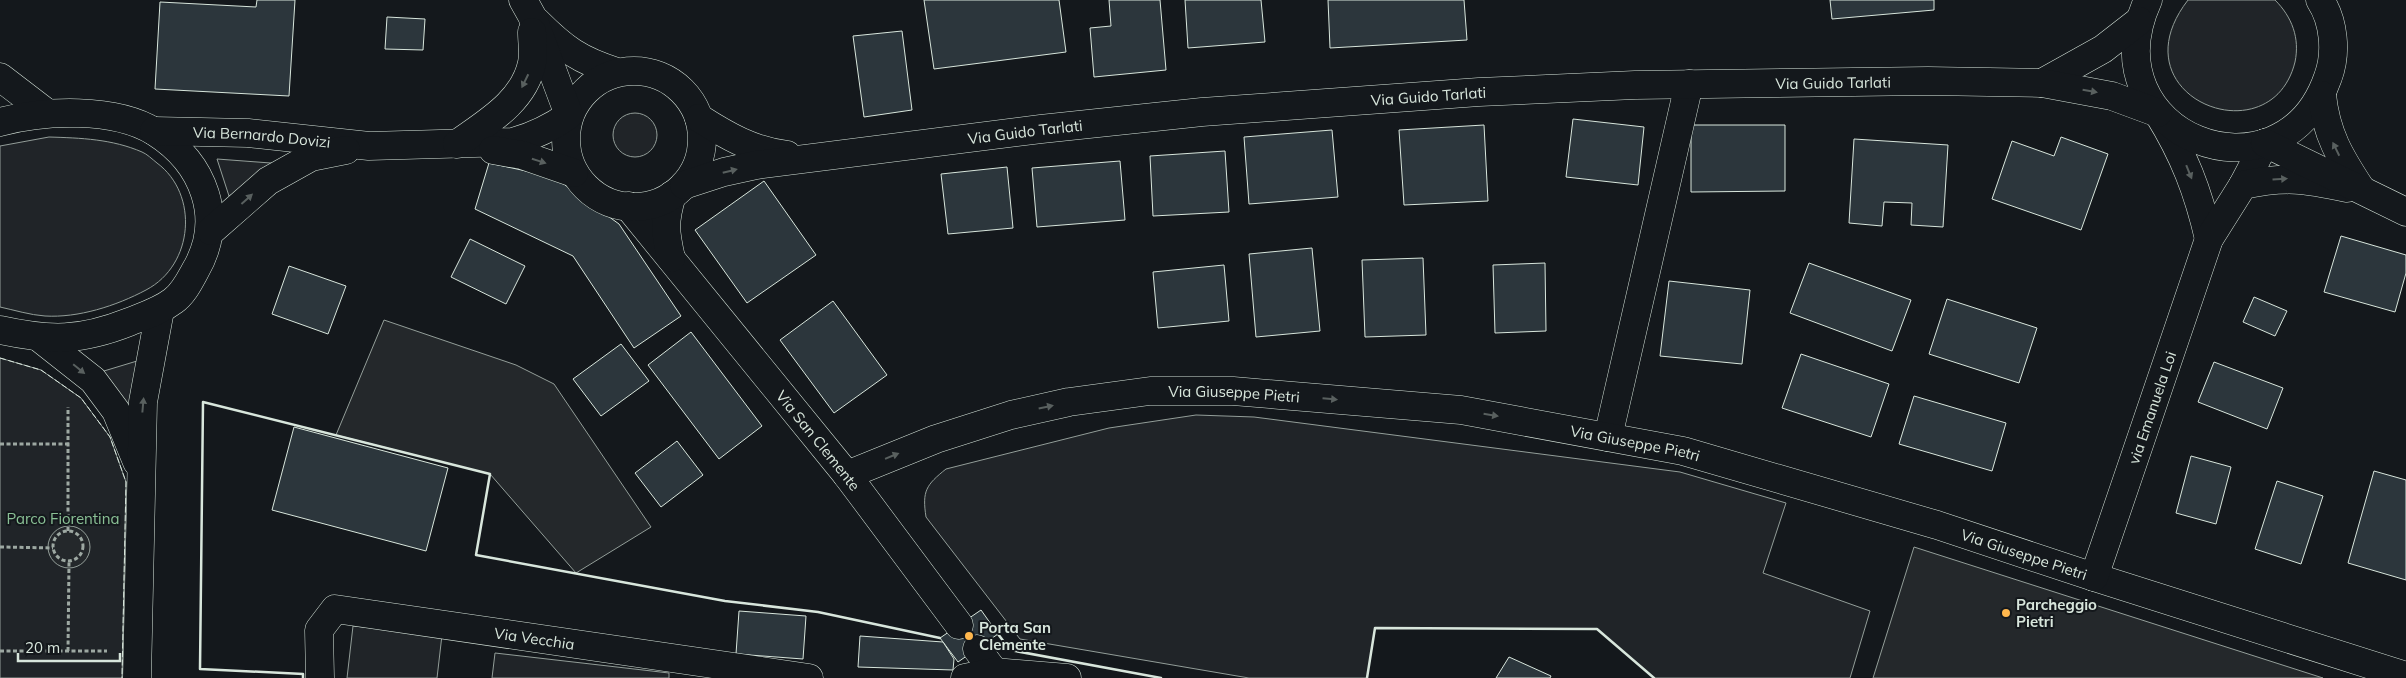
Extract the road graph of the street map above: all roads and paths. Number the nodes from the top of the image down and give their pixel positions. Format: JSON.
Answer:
{"nodes":[{"id":1,"x":2320,"y":0,"type":"edge"},
{"id":2,"x":528,"y":8,"type":"edge"},
{"id":3,"x":2143,"y":10,"type":"edge"},
{"id":4,"x":617,"y":72,"type":"junction"},
{"id":5,"x":0,"y":77,"type":"edge"},
{"id":6,"x":2042,"y":83,"type":"junction"},
{"id":7,"x":1689,"y":84,"type":"junction"},
{"id":8,"x":2322,"y":95,"type":"junction"},
{"id":9,"x":47,"y":113,"type":"junction"},
{"id":10,"x":2158,"y":113,"type":"junction"},
{"id":11,"x":569,"y":115,"type":"junction"},
{"id":12,"x":699,"y":118,"type":"junction"},
{"id":13,"x":0,"y":122,"type":"edge"},
{"id":14,"x":154,"y":131,"type":"junction"},
{"id":15,"x":2265,"y":143,"type":"junction"},
{"id":16,"x":457,"y":144,"type":"junction"},
{"id":17,"x":369,"y":146,"type":"junction"},
{"id":18,"x":818,"y":158,"type":"junction"},
{"id":19,"x":574,"y":173,"type":"junction"},
{"id":20,"x":2243,"y":185,"type":"junction"},
{"id":21,"x":678,"y":190,"type":"junction"},
{"id":22,"x":2362,"y":191,"type":"junction"},
{"id":23,"x":628,"y":206,"type":"junction"},
{"id":24,"x":2406,"y":212,"type":"edge"},
{"id":25,"x":211,"y":231,"type":"junction"},
{"id":26,"x":2209,"y":239,"type":"junction"},
{"id":27,"x":672,"y":262,"type":"junction"},
{"id":28,"x":160,"y":310,"type":"junction"},
{"id":29,"x":0,"y":330,"type":"edge"},
{"id":30,"x":41,"y":339,"type":"junction"},
{"id":31,"x":68,"y":407,"type":"dead end"},
{"id":32,"x":1608,"y":436,"type":"junction"},
{"id":33,"x":0,"y":444,"type":"edge"},
{"id":34,"x":69,"y":444,"type":"junction"},
{"id":35,"x":141,"y":471,"type":"junction"},
{"id":36,"x":847,"y":476,"type":"junction"},
{"id":37,"x":68,"y":531,"type":"junction"},
{"id":38,"x":0,"y":548,"type":"edge"},
{"id":39,"x":53,"y":548,"type":"junction"},
{"id":40,"x":69,"y":562,"type":"junction"},
{"id":41,"x":2094,"y":577,"type":"junction"},
{"id":42,"x":959,"y":625,"type":"dead end"},
{"id":43,"x":977,"y":649,"type":"dead end"},
{"id":44,"x":0,"y":650,"type":"edge"},
{"id":45,"x":68,"y":651,"type":"junction"},
{"id":46,"x":137,"y":665,"type":"edge"},
{"id":47,"x":997,"y":675,"type":"edge"},
{"id":48,"x":2406,"y":676,"type":"edge"},
{"id":49,"x":320,"y":678,"type":"edge"},
{"id":50,"x":809,"y":678,"type":"edge"},
{"id":51,"x":965,"y":678,"type":"edge"},
{"id":52,"x":1067,"y":678,"type":"edge"}],
"edges":[{"from":1,"to":8,"type":"main road"},
{"from":2,"to":4,"type":"main road"},
{"from":2,"to":11,"type":"main road"},
{"from":2,"to":16,"type":"main road","one_way":true},
{"from":3,"to":6,"type":"main road"},
{"from":3,"to":10,"type":"main road"},
{"from":4,"to":11,"type":"main road"},
{"from":4,"to":12,"type":"main road"},
{"from":5,"to":9,"type":"main road"},
{"from":6,"to":7,"type":"main road","name":"Via Guido Tarlati"},
{"from":6,"to":10,"type":"main road","name":"Via Guido Tarlati","one_way":true},
{"from":7,"to":18,"type":"main road","name":"Via Guido Tarlati"},
{"from":7,"to":32,"type":"main road"},
{"from":8,"to":15,"type":"main road"},
{"from":22,"to":8,"type":"main road","one_way":true},
{"from":9,"to":13,"type":"main road","name":"Via Bernardo Dovizi"},
{"from":9,"to":14,"type":"main road","name":"Via Bernardo Dovizi"},
{"from":10,"to":15,"type":"main road"},
{"from":10,"to":26,"type":"main road","one_way":true},
{"from":11,"to":16,"type":"main road","name":"Via Bernardo Dovizi"},
{"from":11,"to":19,"type":"main road"},
{"from":12,"to":18,"type":"main road","name":"Via Guido Tarlati"},
{"from":12,"to":21,"type":"main road"},
{"from":14,"to":17,"type":"main road","name":"Via Bernardo Dovizi"},
{"from":14,"to":25,"type":"main road","name":"Via Bernardo Dovizi"},
{"from":15,"to":20,"type":"main road","name":"via Emanuela Loi"},
{"from":15,"to":22,"type":"main road"},
{"from":16,"to":17,"type":"main road","name":"Via Bernardo Dovizi"},
{"from":16,"to":19,"type":"main road","name":"Via Bernardo Dovizi","one_way":true},
{"from":25,"to":17,"type":"main road","name":"Via Bernardo Dovizi","one_way":true},
{"from":21,"to":18,"type":"main road","name":"Via Guido Tarlati","one_way":true},
{"from":19,"to":23,"type":"main road"},
{"from":20,"to":22,"type":"main road","one_way":true},
{"from":20,"to":26,"type":"main road","name":"via Emanuela Loi"},
{"from":21,"to":23,"type":"main road"},
{"from":21,"to":27,"type":"main road"},
{"from":22,"to":24,"type":"main road"},
{"from":23,"to":27,"type":"main road","name":"Via San Clemente"},
{"from":25,"to":28,"type":"main road","name":"Via Bernardo Dovizi"},
{"from":26,"to":41,"type":"main road","name":"via Emanuela Loi"},
{"from":27,"to":36,"type":"main road","name":"Via San Clemente"},
{"from":28,"to":30,"type":"main road","name":"Via Bernardo Dovizi"},
{"from":35,"to":28,"type":"main road","name":"Via Bernardo Dovizi","one_way":true},
{"from":29,"to":30,"type":"main road","name":"Via Bernardo Dovizi"},
{"from":30,"to":35,"type":"main road","name":"Via Bernardo Dovizi","one_way":true},
{"from":31,"to":34,"type":"path"},
{"from":36,"to":32,"type":"main road","name":"Via Giuseppe Pietri","one_way":true},
{"from":32,"to":41,"type":"main road","name":"Via Giuseppe Pietri"},
{"from":33,"to":34,"type":"path"},
{"from":34,"to":37,"type":"path"},
{"from":35,"to":46,"type":"main road","name":"Via Bernardo Dovizi"},
{"from":36,"to":42,"type":"main road","name":"Via San Clemente"},
{"from":37,"to":39,"type":"path"},
{"from":37,"to":40,"type":"path"},
{"from":38,"to":39,"type":"path"},
{"from":39,"to":40,"type":"path"},
{"from":40,"to":45,"type":"path"},
{"from":41,"to":48,"type":"main road","name":"Via Giuseppe Pietri"},
{"from":43,"to":47,"type":"main road"},
{"from":44,"to":45,"type":"path"},
{"from":45,"to":46,"type":"path"},
{"from":47,"to":51,"type":"main road"},
{"from":47,"to":52,"type":"main road"},
{"from":49,"to":50,"type":"main road","name":"Via Vecchia"}]}
